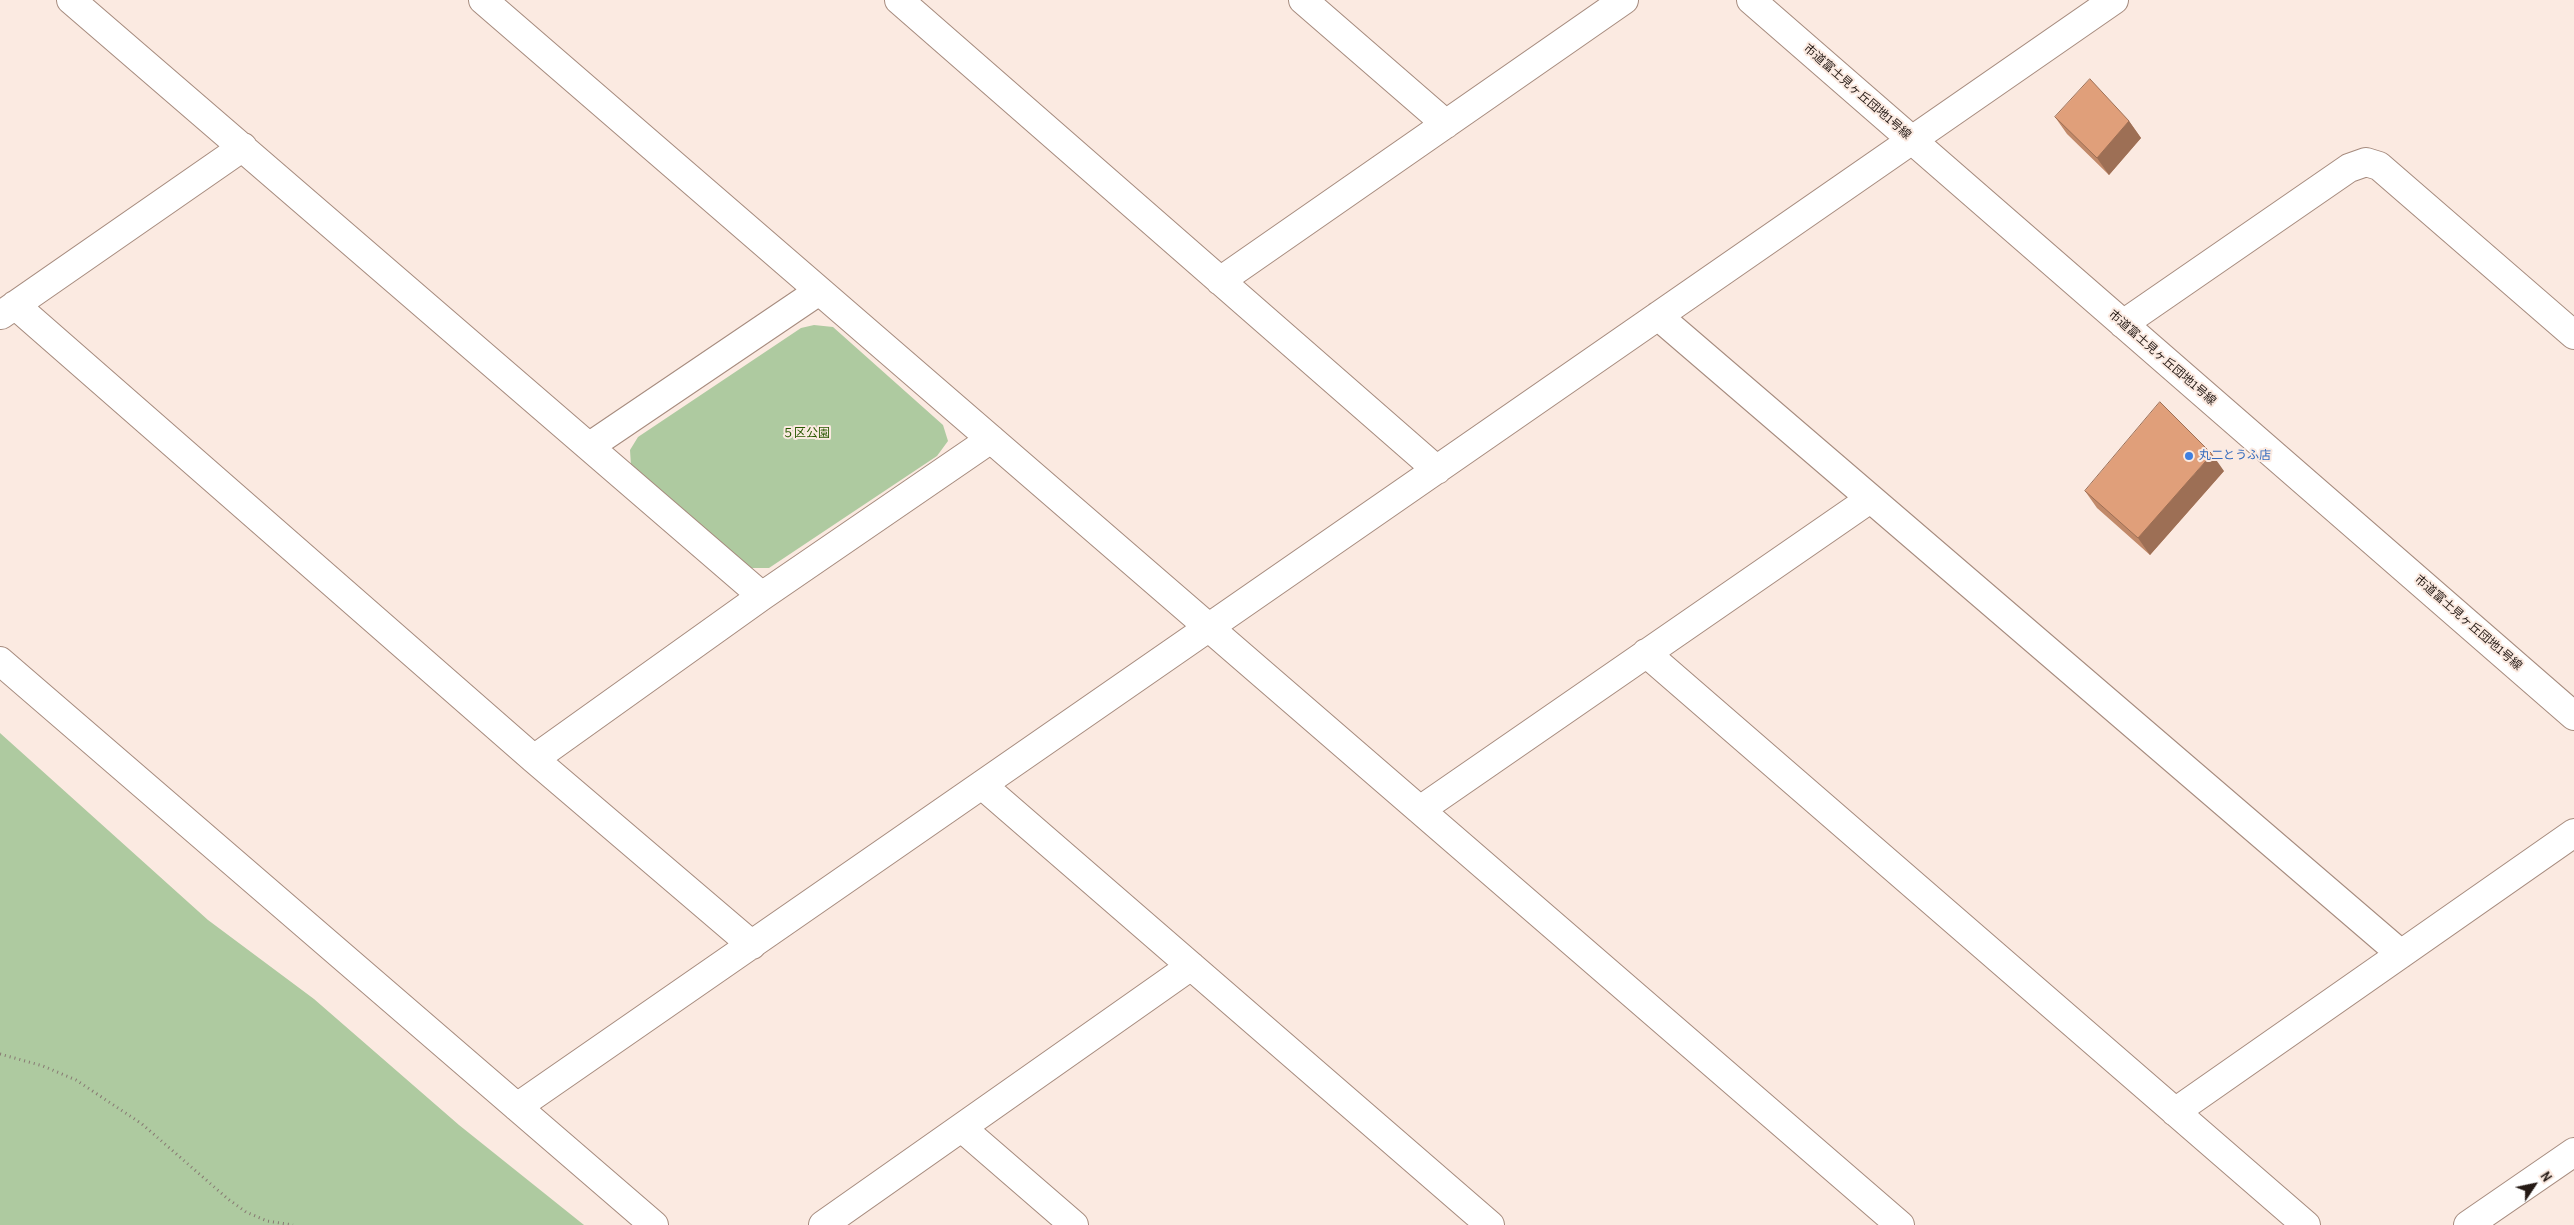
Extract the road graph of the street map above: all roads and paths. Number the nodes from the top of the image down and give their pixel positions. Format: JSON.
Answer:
{"nodes":[{"id":1,"x":71,"y":0,"type":"edge"},
{"id":2,"x":483,"y":0,"type":"edge"},
{"id":3,"x":899,"y":0,"type":"edge"},
{"id":4,"x":1303,"y":0,"type":"edge"},
{"id":5,"x":1624,"y":0,"type":"edge"},
{"id":6,"x":1751,"y":0,"type":"edge"},
{"id":7,"x":2114,"y":0,"type":"edge"},
{"id":8,"x":1446,"y":124,"type":"junction"},
{"id":9,"x":1912,"y":140,"type":"junction"},
{"id":10,"x":243,"y":147,"type":"junction"},
{"id":11,"x":1220,"y":281,"type":"junction"},
{"id":12,"x":819,"y":291,"type":"junction"},
{"id":13,"x":7,"y":310,"type":"edge"},
{"id":14,"x":1658,"y":316,"type":"junction"},
{"id":15,"x":2123,"y":324,"type":"junction"},
{"id":16,"x":2574,"y":335,"type":"edge"},
{"id":17,"x":991,"y":439,"type":"junction"},
{"id":18,"x":590,"y":446,"type":"junction"},
{"id":19,"x":1436,"y":470,"type":"junction"},
{"id":20,"x":1870,"y":499,"type":"junction"},
{"id":21,"x":762,"y":596,"type":"junction"},
{"id":22,"x":1209,"y":628,"type":"junction"},
{"id":23,"x":1646,"y":653,"type":"junction"},
{"id":24,"x":0,"y":661,"type":"edge"},
{"id":25,"x":2574,"y":716,"type":"edge"},
{"id":26,"x":534,"y":759,"type":"junction"},
{"id":27,"x":982,"y":785,"type":"junction"},
{"id":28,"x":1420,"y":810,"type":"junction"},
{"id":29,"x":2574,"y":833,"type":"edge"},
{"id":30,"x":752,"y":944,"type":"junction"},
{"id":31,"x":2401,"y":954,"type":"junction"},
{"id":32,"x":1191,"y":966,"type":"junction"},
{"id":33,"x":0,"y":1054,"type":"edge"},
{"id":34,"x":517,"y":1107,"type":"junction"},
{"id":35,"x":2175,"y":1112,"type":"junction"},
{"id":36,"x":962,"y":1129,"type":"junction"},
{"id":37,"x":2574,"y":1152,"type":"edge"},
{"id":38,"x":294,"y":1225,"type":"edge"},
{"id":39,"x":654,"y":1225,"type":"edge"},
{"id":40,"x":824,"y":1225,"type":"edge"},
{"id":41,"x":1074,"y":1225,"type":"edge"},
{"id":42,"x":1490,"y":1225,"type":"edge"},
{"id":43,"x":1900,"y":1225,"type":"edge"},
{"id":44,"x":2306,"y":1225,"type":"edge"},
{"id":45,"x":2468,"y":1225,"type":"edge"}],
"edges":[{"from":1,"to":10,"type":"street"},
{"from":2,"to":12,"type":"street"},
{"from":3,"to":11,"type":"street"},
{"from":4,"to":8,"type":"street"},
{"from":5,"to":8,"type":"street"},
{"from":6,"to":9,"type":"street","name":"市道富士見ヶ丘団地1号線"},
{"from":7,"to":9,"type":"street"},
{"from":8,"to":11,"type":"street"},
{"from":9,"to":14,"type":"street"},
{"from":9,"to":15,"type":"street","name":"市道富士見ヶ丘団地1号線"},
{"from":10,"to":13,"type":"street"},
{"from":10,"to":18,"type":"street"},
{"from":11,"to":19,"type":"street"},
{"from":12,"to":17,"type":"street"},
{"from":12,"to":18,"type":"street"},
{"from":13,"to":26,"type":"street"},
{"from":14,"to":19,"type":"street"},
{"from":14,"to":20,"type":"street"},
{"from":15,"to":16,"type":"street"},
{"from":15,"to":25,"type":"street","name":"市道富士見ヶ丘団地1号線"},
{"from":17,"to":21,"type":"street"},
{"from":17,"to":22,"type":"street"},
{"from":18,"to":21,"type":"street"},
{"from":19,"to":22,"type":"street"},
{"from":20,"to":23,"type":"street"},
{"from":20,"to":31,"type":"street"},
{"from":21,"to":26,"type":"street"},
{"from":22,"to":27,"type":"street"},
{"from":22,"to":28,"type":"street"},
{"from":23,"to":28,"type":"street"},
{"from":23,"to":35,"type":"street"},
{"from":24,"to":34,"type":"street"},
{"from":26,"to":30,"type":"street"},
{"from":27,"to":30,"type":"street"},
{"from":27,"to":32,"type":"street"},
{"from":28,"to":43,"type":"street"},
{"from":29,"to":31,"type":"street"},
{"from":30,"to":34,"type":"street"},
{"from":31,"to":35,"type":"street"},
{"from":32,"to":36,"type":"street"},
{"from":32,"to":42,"type":"street"},
{"from":33,"to":38,"type":"path"},
{"from":34,"to":39,"type":"street"},
{"from":35,"to":44,"type":"street"},
{"from":36,"to":40,"type":"street"},
{"from":36,"to":41,"type":"street"},
{"from":37,"to":45,"type":"street"}]}
